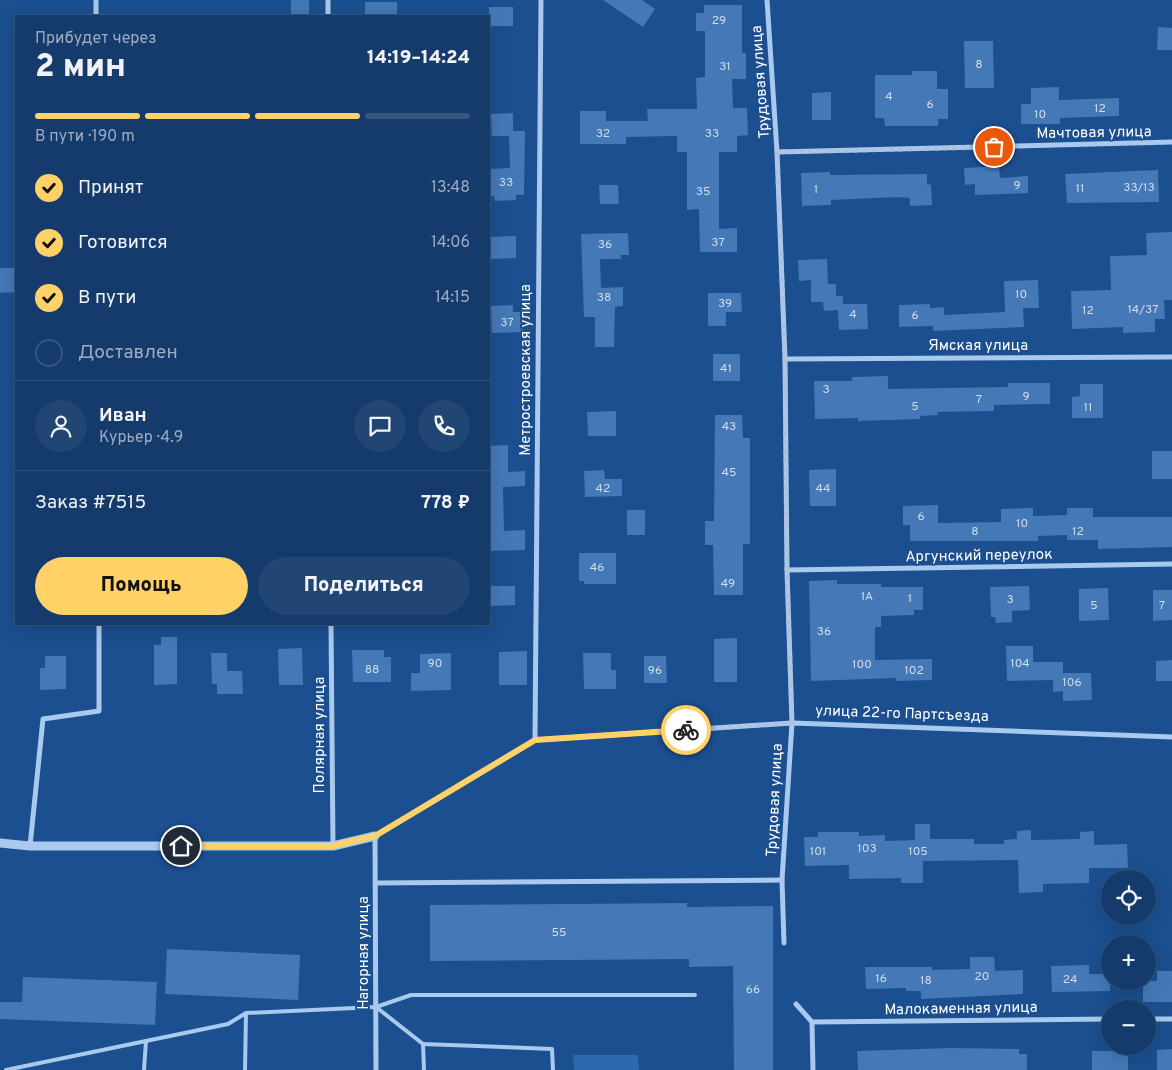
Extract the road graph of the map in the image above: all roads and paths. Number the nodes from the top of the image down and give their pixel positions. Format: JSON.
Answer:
{"nodes":[{"id":1,"x":96,"y":0,"type":"edge"},
{"id":2,"x":328,"y":0,"type":"edge"},
{"id":3,"x":541,"y":0,"type":"edge"},
{"id":4,"x":767,"y":0,"type":"edge"},
{"id":5,"x":96,"y":15,"type":"edge"},
{"id":6,"x":328,"y":15,"type":"edge"},
{"id":7,"x":1172,"y":142,"type":"edge"},
{"id":8,"x":777,"y":152,"type":"junction"},
{"id":9,"x":1172,"y":357,"type":"edge"},
{"id":10,"x":785,"y":358,"type":"junction"},
{"id":11,"x":1172,"y":564,"type":"edge"},
{"id":12,"x":787,"y":570,"type":"junction"},
{"id":13,"x":99,"y":625,"type":"edge"},
{"id":14,"x":331,"y":625,"type":"edge"},
{"id":15,"x":792,"y":723,"type":"junction"},
{"id":16,"x":1172,"y":737,"type":"edge"},
{"id":17,"x":535,"y":740,"type":"junction"},
{"id":18,"x":375,"y":836,"type":"junction"},
{"id":19,"x":0,"y":843,"type":"edge"},
{"id":20,"x":30,"y":846,"type":"junction"},
{"id":21,"x":332,"y":846,"type":"junction"},
{"id":22,"x":782,"y":880,"type":"junction"},
{"id":23,"x":375,"y":883,"type":"junction"},
{"id":24,"x":784,"y":942,"type":"dead end"},
{"id":25,"x":695,"y":995,"type":"dead end"},
{"id":26,"x":796,"y":1004,"type":"dead end"},
{"id":27,"x":376,"y":1007,"type":"junction"},
{"id":28,"x":246,"y":1013,"type":"junction"},
{"id":29,"x":1156,"y":1019,"type":"edge"},
{"id":30,"x":1172,"y":1019,"type":"edge"},
{"id":31,"x":1101,"y":1020,"type":"edge"},
{"id":32,"x":812,"y":1022,"type":"junction"},
{"id":33,"x":146,"y":1041,"type":"junction"},
{"id":34,"x":423,"y":1044,"type":"junction"},
{"id":35,"x":6,"y":1070,"type":"edge"},
{"id":36,"x":144,"y":1070,"type":"edge"},
{"id":37,"x":245,"y":1070,"type":"edge"},
{"id":38,"x":376,"y":1070,"type":"edge"},
{"id":39,"x":424,"y":1070,"type":"edge"},
{"id":40,"x":553,"y":1070,"type":"edge"},
{"id":41,"x":813,"y":1070,"type":"edge"}],
"edges":[{"from":1,"to":5,"type":"street"},
{"from":2,"to":6,"type":"street"},
{"from":3,"to":17,"type":"street","name":"Метростроевская улица"},
{"from":4,"to":8,"type":"street","name":"Трудовая улица"},
{"from":7,"to":8,"type":"street","name":"Мачтовая улица"},
{"from":8,"to":10,"type":"street","name":"Трудовая улица"},
{"from":9,"to":10,"type":"street","name":"Ямская улица"},
{"from":10,"to":12,"type":"street","name":"Трудовая улица"},
{"from":11,"to":12,"type":"street","name":"Аргунский переулок"},
{"from":12,"to":15,"type":"street","name":"Трудовая улица"},
{"from":13,"to":20,"type":"street"},
{"from":14,"to":21,"type":"street","name":"Полярная улица"},
{"from":15,"to":16,"type":"street","name":"улица 22-го Партсъезда"},
{"from":15,"to":17,"type":"street","name":"улица 22-го Партсъезда"},
{"from":15,"to":22,"type":"street","name":"Трудовая улица"},
{"from":17,"to":18,"type":"street","name":"улица 22-го Партсъезда"},
{"from":18,"to":21,"type":"street","name":"улица 22-го Партсъезда"},
{"from":18,"to":23,"type":"street","name":"Нагорная улица"},
{"from":19,"to":20,"type":"street","name":"улица 22-го Партсъезда"},
{"from":20,"to":21,"type":"street","name":"улица 22-го Партсъезда"},
{"from":22,"to":23,"type":"street"},
{"from":22,"to":24,"type":"street","name":"Трудовая улица"},
{"from":23,"to":27,"type":"street","name":"Нагорная улица"},
{"from":25,"to":27,"type":"lane"},
{"from":26,"to":32,"type":"street"},
{"from":27,"to":28,"type":"lane"},
{"from":27,"to":34,"type":"lane"},
{"from":27,"to":38,"type":"street","name":"Нагорная улица"},
{"from":28,"to":33,"type":"lane"},
{"from":28,"to":37,"type":"lane"},
{"from":29,"to":30,"type":"street"},
{"from":31,"to":32,"type":"street","name":"Малокаменная улица"},
{"from":32,"to":41,"type":"street"},
{"from":33,"to":35,"type":"lane"},
{"from":33,"to":36,"type":"lane"},
{"from":34,"to":39,"type":"lane"},
{"from":34,"to":40,"type":"lane"}]}
